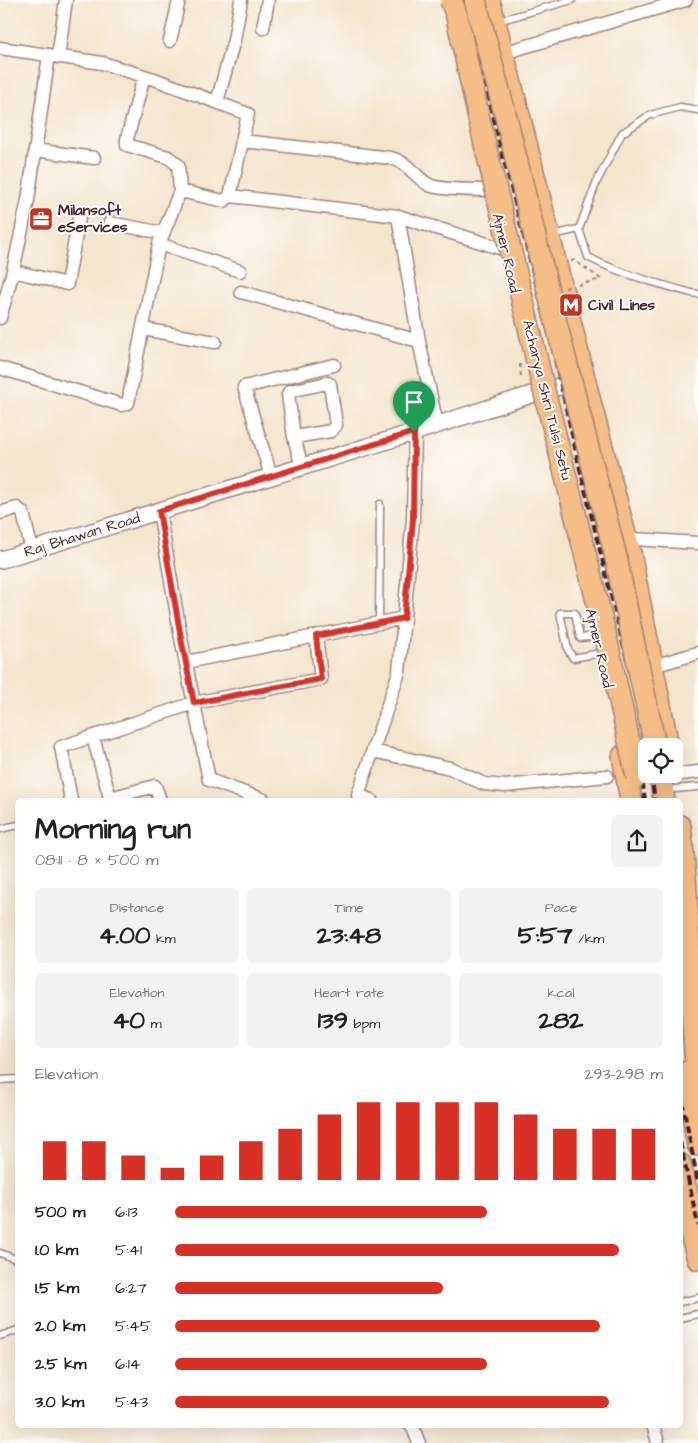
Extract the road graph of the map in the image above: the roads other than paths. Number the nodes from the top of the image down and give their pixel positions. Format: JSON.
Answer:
{"nodes":[{"id":1,"x":66,"y":0,"type":"edge"},
{"id":2,"x":179,"y":0,"type":"edge"},
{"id":3,"x":241,"y":0,"type":"edge"},
{"id":4,"x":268,"y":0,"type":"edge"},
{"id":5,"x":445,"y":0,"type":"edge"},
{"id":6,"x":451,"y":0,"type":"edge"},
{"id":7,"x":475,"y":0,"type":"edge"},
{"id":8,"x":488,"y":0,"type":"edge"},
{"id":9,"x":686,"y":0,"type":"edge"},
{"id":10,"x":568,"y":1,"type":"edge"},
{"id":11,"x":494,"y":22,"type":"junction"},
{"id":12,"x":263,"y":28,"type":"dead end"},
{"id":13,"x":170,"y":41,"type":"dead end"},
{"id":14,"x":0,"y":48,"type":"edge"},
{"id":15,"x":503,"y":53,"type":"junction"},
{"id":16,"x":53,"y":56,"type":"junction"},
{"id":17,"x":144,"y":76,"type":"junction"},
{"id":18,"x":216,"y":102,"type":"junction"},
{"id":19,"x":698,"y":110,"type":"edge"},
{"id":20,"x":243,"y":141,"type":"junction"},
{"id":21,"x":35,"y":150,"type":"junction"},
{"id":22,"x":94,"y":158,"type":"dead end"},
{"id":23,"x":491,"y":190,"type":"junction"},
{"id":24,"x":180,"y":191,"type":"junction"},
{"id":25,"x":230,"y":196,"type":"junction"},
{"id":26,"x":398,"y":216,"type":"junction"},
{"id":27,"x":79,"y":218,"type":"dead end"},
{"id":28,"x":110,"y":223,"type":"dead end"},
{"id":29,"x":579,"y":229,"type":"junction"},
{"id":30,"x":549,"y":236,"type":"junction"},
{"id":31,"x":161,"y":239,"type":"junction"},
{"id":32,"x":506,"y":250,"type":"junction"},
{"id":33,"x":13,"y":271,"type":"junction"},
{"id":34,"x":240,"y":272,"type":"dead end"},
{"id":35,"x":241,"y":292,"type":"dead end"},
{"id":36,"x":698,"y":294,"type":"edge"},
{"id":37,"x":0,"y":318,"type":"edge"},
{"id":38,"x":143,"y":329,"type":"junction"},
{"id":39,"x":419,"y":341,"type":"junction"},
{"id":40,"x":214,"y":342,"type":"dead end"},
{"id":41,"x":334,"y":365,"type":"dead end"},
{"id":42,"x":0,"y":368,"type":"edge"},
{"id":43,"x":584,"y":380,"type":"junction"},
{"id":44,"x":536,"y":393,"type":"junction"},
{"id":45,"x":437,"y":425,"type":"junction"},
{"id":46,"x":414,"y":432,"type":"junction"},
{"id":47,"x":294,"y":437,"type":"junction"},
{"id":48,"x":302,"y":467,"type":"junction"},
{"id":49,"x":271,"y":476,"type":"junction"},
{"id":50,"x":380,"y":504,"type":"dead end"},
{"id":51,"x":159,"y":511,"type":"junction"},
{"id":52,"x":0,"y":513,"type":"edge"},
{"id":53,"x":626,"y":541,"type":"junction"},
{"id":54,"x":698,"y":543,"type":"edge"},
{"id":55,"x":32,"y":550,"type":"junction"},
{"id":56,"x":0,"y":560,"type":"edge"},
{"id":57,"x":404,"y":618,"type":"junction"},
{"id":58,"x":379,"y":623,"type":"junction"},
{"id":59,"x":316,"y":636,"type":"junction"},
{"id":60,"x":599,"y":644,"type":"junction"},
{"id":61,"x":698,"y":653,"type":"edge"},
{"id":62,"x":186,"y":662,"type":"junction"},
{"id":63,"x":653,"y":666,"type":"junction"},
{"id":64,"x":194,"y":703,"type":"junction"},
{"id":65,"x":93,"y":737,"type":"junction"},
{"id":66,"x":653,"y":738,"type":"edge"},
{"id":67,"x":666,"y":738,"type":"edge"},
{"id":68,"x":373,"y":750,"type":"junction"},
{"id":69,"x":698,"y":772,"type":"edge"},
{"id":70,"x":607,"y":776,"type":"dead end"},
{"id":71,"x":670,"y":785,"type":"edge"},
{"id":72,"x":698,"y":787,"type":"edge"},
{"id":73,"x":71,"y":798,"type":"edge"},
{"id":74,"x":110,"y":798,"type":"edge"},
{"id":75,"x":110,"y":798,"type":"edge"},
{"id":76,"x":159,"y":798,"type":"edge"},
{"id":77,"x":258,"y":798,"type":"edge"},
{"id":78,"x":366,"y":798,"type":"edge"},
{"id":79,"x":631,"y":798,"type":"edge"},
{"id":80,"x":640,"y":798,"type":"edge"},
{"id":81,"x":15,"y":825,"type":"edge"},
{"id":82,"x":0,"y":829,"type":"edge"},
{"id":83,"x":683,"y":836,"type":"edge"},
{"id":84,"x":693,"y":920,"type":"edge"},
{"id":85,"x":685,"y":942,"type":"edge"},
{"id":86,"x":683,"y":1023,"type":"edge"},
{"id":87,"x":696,"y":1047,"type":"edge"},
{"id":88,"x":15,"y":1079,"type":"edge"},
{"id":89,"x":0,"y":1080,"type":"edge"},
{"id":90,"x":698,"y":1089,"type":"edge"},
{"id":91,"x":698,"y":1145,"type":"edge"},
{"id":92,"x":683,"y":1183,"type":"edge"},
{"id":93,"x":683,"y":1205,"type":"edge"},
{"id":94,"x":692,"y":1239,"type":"edge"},
{"id":95,"x":0,"y":1253,"type":"edge"},
{"id":96,"x":15,"y":1259,"type":"edge"},
{"id":97,"x":698,"y":1260,"type":"edge"},
{"id":98,"x":698,"y":1298,"type":"edge"},
{"id":99,"x":683,"y":1301,"type":"edge"},
{"id":100,"x":698,"y":1314,"type":"edge"},
{"id":101,"x":683,"y":1317,"type":"edge"},
{"id":102,"x":15,"y":1331,"type":"edge"},
{"id":103,"x":0,"y":1336,"type":"edge"},
{"id":104,"x":413,"y":1428,"type":"edge"},
{"id":105,"x":654,"y":1428,"type":"edge"},
{"id":106,"x":419,"y":1443,"type":"edge"},
{"id":107,"x":658,"y":1443,"type":"edge"}],
"edges":[{"from":1,"to":16,"type":"street"},
{"from":2,"to":13,"type":"street"},
{"from":3,"to":18,"type":"street"},
{"from":4,"to":12,"type":"street"},
{"from":5,"to":23,"type":"highway","name":"Ajmer Road"},
{"from":6,"to":80,"type":"highway","name":"Acharya Shri Tulsi Setu","bridge":true},
{"from":7,"to":66,"type":"highway","name":"Acharya Shri Tulsi Setu","bridge":true},
{"from":8,"to":11,"type":"highway"},
{"from":9,"to":15,"type":"street"},
{"from":10,"to":11,"type":"lane"},
{"from":11,"to":15,"type":"highway"},
{"from":14,"to":16,"type":"street"},
{"from":15,"to":30,"type":"highway"},
{"from":16,"to":17,"type":"street"},
{"from":16,"to":21,"type":"street"},
{"from":17,"to":18,"type":"street"},
{"from":17,"to":24,"type":"street"},
{"from":18,"to":20,"type":"street"},
{"from":19,"to":29,"type":"lane"},
{"from":20,"to":23,"type":"street"},
{"from":20,"to":25,"type":"street"},
{"from":21,"to":22,"type":"street"},
{"from":21,"to":33,"type":"street"},
{"from":23,"to":32,"type":"highway","name":"Ajmer Road"},
{"from":24,"to":25,"type":"street"},
{"from":24,"to":31,"type":"street"},
{"from":25,"to":26,"type":"street"},
{"from":26,"to":32,"type":"street"},
{"from":26,"to":39,"type":"street"},
{"from":27,"to":33,"type":"street"},
{"from":28,"to":31,"type":"street"},
{"from":29,"to":30,"type":"lane"},
{"from":29,"to":36,"type":"lane"},
{"from":30,"to":43,"type":"highway"},
{"from":31,"to":34,"type":"street"},
{"from":31,"to":38,"type":"street"},
{"from":32,"to":44,"type":"highway","name":"Ajmer Road"},
{"from":33,"to":37,"type":"street"},
{"from":35,"to":39,"type":"street"},
{"from":38,"to":40,"type":"street"},
{"from":38,"to":42,"type":"street"},
{"from":39,"to":45,"type":"street"},
{"from":41,"to":49,"type":"street"},
{"from":43,"to":44,"type":"street","name":"Raj Bhawan Road"},
{"from":43,"to":53,"type":"highway"},
{"from":44,"to":45,"type":"street","name":"Raj Bhawan Road"},
{"from":44,"to":60,"type":"highway","name":"Ajmer Road"},
{"from":45,"to":46,"type":"street","name":"Raj Bhawan Road"},
{"from":46,"to":48,"type":"street","name":"Raj Bhawan Road"},
{"from":46,"to":57,"type":"street"},
{"from":47,"to":47,"type":"street"},
{"from":47,"to":48,"type":"street"},
{"from":48,"to":49,"type":"street","name":"Raj Bhawan Road"},
{"from":49,"to":51,"type":"street","name":"Raj Bhawan Road"},
{"from":50,"to":58,"type":"lane"},
{"from":51,"to":55,"type":"street","name":"Raj Bhawan Road"},
{"from":51,"to":62,"type":"street"},
{"from":52,"to":55,"type":"street"},
{"from":53,"to":54,"type":"street"},
{"from":53,"to":63,"type":"highway"},
{"from":55,"to":56,"type":"street","name":"Raj Bhawan Road"},
{"from":57,"to":58,"type":"street"},
{"from":57,"to":68,"type":"street"},
{"from":58,"to":59,"type":"street"},
{"from":59,"to":62,"type":"street"},
{"from":59,"to":64,"type":"street"},
{"from":60,"to":60,"type":"lane"},
{"from":60,"to":79,"type":"highway","name":"Ajmer Road"},
{"from":61,"to":63,"type":"street"},
{"from":62,"to":64,"type":"street"},
{"from":63,"to":67,"type":"highway"},
{"from":64,"to":65,"type":"street"},
{"from":64,"to":77,"type":"street"},
{"from":65,"to":73,"type":"street"},
{"from":65,"to":75,"type":"street"},
{"from":68,"to":70,"type":"street"},
{"from":68,"to":78,"type":"street"},
{"from":69,"to":71,"type":"street"},
{"from":71,"to":72,"type":"lane"},
{"from":74,"to":76,"type":"street"},
{"from":81,"to":82,"type":"lane"},
{"from":83,"to":84,"type":"highway"},
{"from":84,"to":85,"type":"highway"},
{"from":85,"to":87,"type":"highway"},
{"from":86,"to":91,"type":"highway"},
{"from":87,"to":90,"type":"highway"},
{"from":88,"to":89,"type":"lane"},
{"from":92,"to":94,"type":"highway"},
{"from":93,"to":94,"type":"highway"},
{"from":94,"to":97,"type":"highway"},
{"from":95,"to":96,"type":"lane"},
{"from":98,"to":99,"type":"lane"},
{"from":100,"to":101,"type":"lane"},
{"from":102,"to":103,"type":"lane"},
{"from":104,"to":106,"type":"street"},
{"from":105,"to":107,"type":"street"}]}
